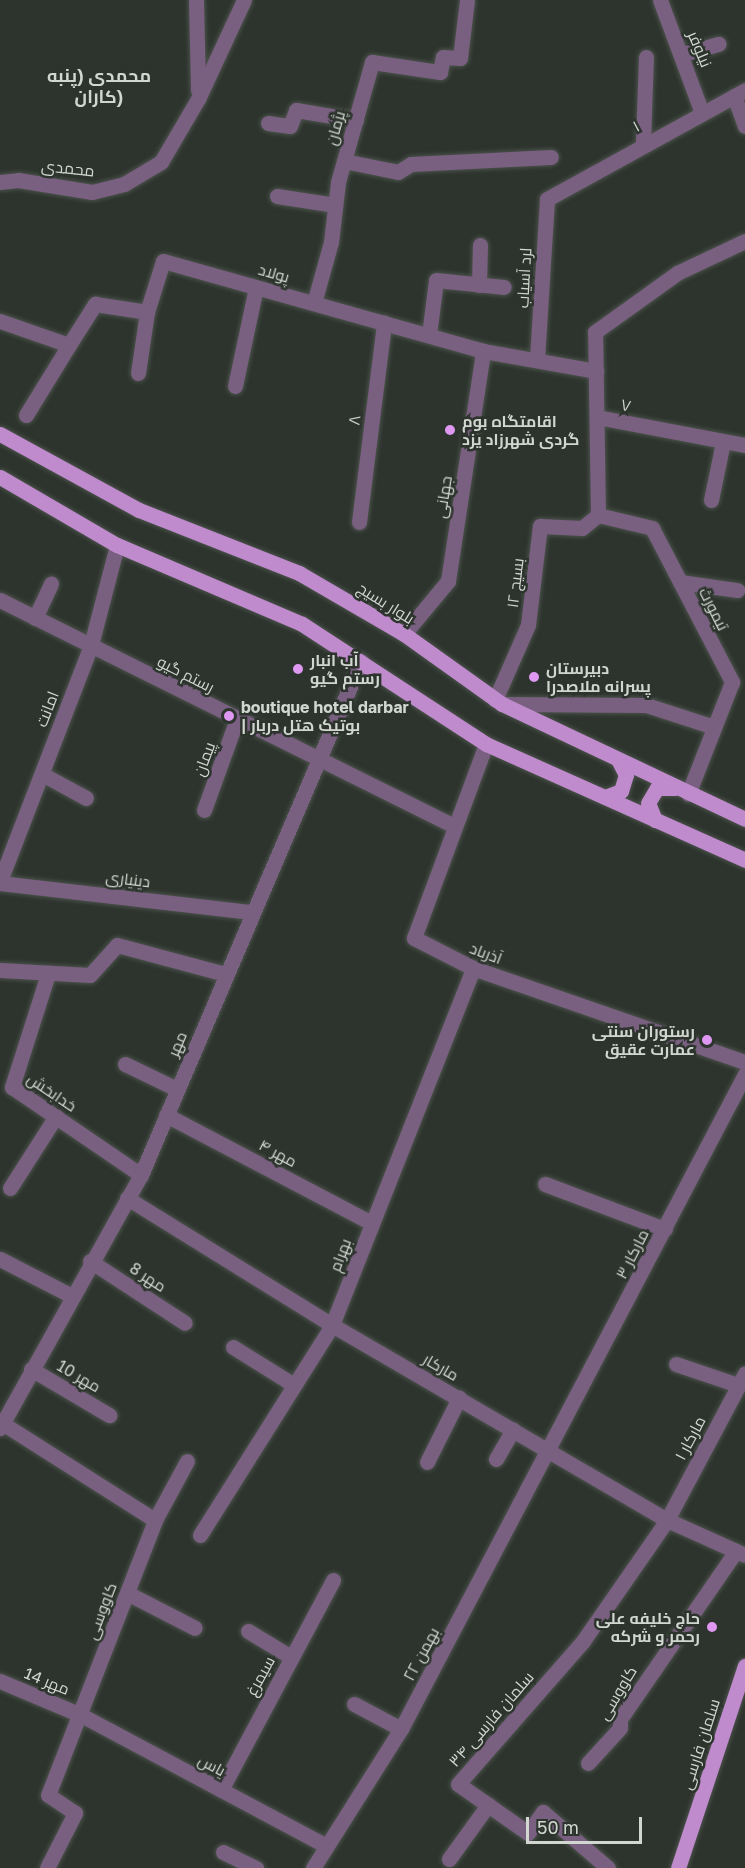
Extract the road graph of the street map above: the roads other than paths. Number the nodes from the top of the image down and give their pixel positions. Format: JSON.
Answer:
{"nodes":[{"id":1,"x":196,"y":0,"type":"edge"},
{"id":2,"x":244,"y":0,"type":"edge"},
{"id":3,"x":467,"y":0,"type":"edge"},
{"id":4,"x":660,"y":0,"type":"edge"},
{"id":5,"x":719,"y":44,"type":"dead end"},
{"id":6,"x":683,"y":54,"type":"junction"},
{"id":7,"x":646,"y":57,"type":"dead end"},
{"id":8,"x":740,"y":93,"type":"edge"},
{"id":9,"x":198,"y":99,"type":"junction"},
{"id":10,"x":702,"y":113,"type":"junction"},
{"id":11,"x":356,"y":120,"type":"junction"},
{"id":12,"x":268,"y":123,"type":"dead end"},
{"id":13,"x":745,"y":126,"type":"edge"},
{"id":14,"x":643,"y":142,"type":"junction"},
{"id":15,"x":551,"y":157,"type":"dead end"},
{"id":16,"x":344,"y":161,"type":"junction"},
{"id":17,"x":0,"y":182,"type":"edge"},
{"id":18,"x":277,"y":196,"type":"dead end"},
{"id":19,"x":547,"y":199,"type":"joint"},
{"id":20,"x":335,"y":206,"type":"junction"},
{"id":21,"x":745,"y":241,"type":"edge"},
{"id":22,"x":480,"y":244,"type":"dead end"},
{"id":23,"x":479,"y":285,"type":"junction"},
{"id":24,"x":256,"y":286,"type":"junction"},
{"id":25,"x":504,"y":287,"type":"dead end"},
{"id":26,"x":314,"y":303,"type":"junction"},
{"id":27,"x":147,"y":312,"type":"junction"},
{"id":28,"x":0,"y":321,"type":"edge"},
{"id":29,"x":384,"y":323,"type":"junction"},
{"id":30,"x":429,"y":335,"type":"junction"},
{"id":31,"x":69,"y":345,"type":"junction"},
{"id":32,"x":483,"y":351,"type":"junction"},
{"id":33,"x":537,"y":358,"type":"junction"},
{"id":34,"x":596,"y":371,"type":"junction"},
{"id":35,"x":138,"y":373,"type":"dead end"},
{"id":36,"x":235,"y":386,"type":"dead end"},
{"id":37,"x":26,"y":415,"type":"dead end"},
{"id":38,"x":597,"y":417,"type":"junction"},
{"id":39,"x":0,"y":434,"type":"edge"},
{"id":40,"x":723,"y":442,"type":"junction"},
{"id":41,"x":745,"y":445,"type":"edge"},
{"id":42,"x":0,"y":477,"type":"edge"},
{"id":43,"x":711,"y":500,"type":"dead end"},
{"id":44,"x":598,"y":515,"type":"junction"},
{"id":45,"x":359,"y":522,"type":"dead end"},
{"id":46,"x":117,"y":545,"type":"junction"},
{"id":47,"x":680,"y":582,"type":"junction"},
{"id":48,"x":51,"y":584,"type":"dead end"},
{"id":49,"x":737,"y":590,"type":"dead end"},
{"id":50,"x":0,"y":600,"type":"edge"},
{"id":51,"x":35,"y":618,"type":"junction"},
{"id":52,"x":404,"y":634,"type":"junction"},
{"id":53,"x":91,"y":645,"type":"junction"},
{"id":54,"x":361,"y":661,"type":"junction"},
{"id":55,"x":738,"y":684,"type":"edge"},
{"id":56,"x":498,"y":702,"type":"junction"},
{"id":57,"x":237,"y":719,"type":"junction"},
{"id":58,"x":714,"y":727,"type":"junction"},
{"id":59,"x":486,"y":744,"type":"junction"},
{"id":60,"x":319,"y":760,"type":"junction"},
{"id":61,"x":619,"y":761,"type":"junction"},
{"id":62,"x":42,"y":774,"type":"junction"},
{"id":63,"x":682,"y":791,"type":"junction"},
{"id":64,"x":605,"y":797,"type":"junction"},
{"id":65,"x":86,"y":798,"type":"dead end"},
{"id":66,"x":204,"y":810,"type":"dead end"},
{"id":67,"x":745,"y":819,"type":"edge"},
{"id":68,"x":655,"y":820,"type":"junction"},
{"id":69,"x":454,"y":826,"type":"junction"},
{"id":70,"x":745,"y":860,"type":"edge"},
{"id":71,"x":0,"y":882,"type":"edge"},
{"id":72,"x":251,"y":912,"type":"junction"},
{"id":73,"x":473,"y":968,"type":"junction"},
{"id":74,"x":0,"y":970,"type":"edge"},
{"id":75,"x":48,"y":974,"type":"junction"},
{"id":76,"x":225,"y":974,"type":"junction"},
{"id":77,"x":745,"y":1062,"type":"edge"},
{"id":78,"x":125,"y":1064,"type":"dead end"},
{"id":79,"x":745,"y":1074,"type":"edge"},
{"id":80,"x":177,"y":1089,"type":"junction"},
{"id":81,"x":166,"y":1115,"type":"junction"},
{"id":82,"x":56,"y":1116,"type":"junction"},
{"id":83,"x":141,"y":1175,"type":"junction"},
{"id":84,"x":544,"y":1184,"type":"dead end"},
{"id":85,"x":10,"y":1188,"type":"dead end"},
{"id":86,"x":127,"y":1198,"type":"junction"},
{"id":87,"x":372,"y":1223,"type":"junction"},
{"id":88,"x":665,"y":1229,"type":"junction"},
{"id":89,"x":0,"y":1260,"type":"edge"},
{"id":90,"x":90,"y":1261,"type":"junction"},
{"id":91,"x":70,"y":1295,"type":"junction"},
{"id":92,"x":185,"y":1323,"type":"dead end"},
{"id":93,"x":332,"y":1326,"type":"junction"},
{"id":94,"x":233,"y":1347,"type":"dead end"},
{"id":95,"x":676,"y":1364,"type":"dead end"},
{"id":96,"x":31,"y":1369,"type":"junction"},
{"id":97,"x":742,"y":1379,"type":"edge"},
{"id":98,"x":294,"y":1385,"type":"junction"},
{"id":99,"x":459,"y":1398,"type":"junction"},
{"id":100,"x":109,"y":1415,"type":"dead end"},
{"id":101,"x":1,"y":1426,"type":"edge"},
{"id":102,"x":513,"y":1429,"type":"junction"},
{"id":103,"x":551,"y":1451,"type":"junction"},
{"id":104,"x":496,"y":1459,"type":"dead end"},
{"id":105,"x":187,"y":1461,"type":"dead end"},
{"id":106,"x":427,"y":1462,"type":"dead end"},
{"id":107,"x":155,"y":1520,"type":"junction"},
{"id":108,"x":668,"y":1520,"type":"junction"},
{"id":109,"x":201,"y":1535,"type":"dead end"},
{"id":110,"x":741,"y":1553,"type":"edge"},
{"id":111,"x":333,"y":1580,"type":"dead end"},
{"id":112,"x":127,"y":1593,"type":"junction"},
{"id":113,"x":195,"y":1628,"type":"dead end"},
{"id":114,"x":248,"y":1631,"type":"dead end"},
{"id":115,"x":291,"y":1657,"type":"junction"},
{"id":116,"x":745,"y":1666,"type":"edge"},
{"id":117,"x":0,"y":1681,"type":"edge"},
{"id":118,"x":354,"y":1704,"type":"dead end"},
{"id":119,"x":81,"y":1715,"type":"junction"},
{"id":120,"x":401,"y":1729,"type":"junction"},
{"id":121,"x":588,"y":1764,"type":"dead end"},
{"id":122,"x":221,"y":1790,"type":"junction"},
{"id":123,"x":488,"y":1805,"type":"junction"},
{"id":124,"x":326,"y":1846,"type":"junction"},
{"id":125,"x":223,"y":1852,"type":"dead end"},
{"id":126,"x":449,"y":1859,"type":"dead end"},
{"id":127,"x":47,"y":1868,"type":"edge"},
{"id":128,"x":256,"y":1868,"type":"edge"},
{"id":129,"x":313,"y":1868,"type":"edge"},
{"id":130,"x":608,"y":1868,"type":"edge"},
{"id":131,"x":678,"y":1868,"type":"edge"}],
"edges":[{"from":1,"to":9,"type":"street"},
{"from":2,"to":9,"type":"street","name":"محمدی"},
{"from":3,"to":11,"type":"street","name":"پژمان"},
{"from":4,"to":6,"type":"street","name":"نیلوفر"},
{"from":5,"to":6,"type":"street"},
{"from":6,"to":10,"type":"street","name":"نیلوفر"},
{"from":7,"to":14,"type":"street"},
{"from":8,"to":10,"type":"street","name":"۱"},
{"from":8,"to":13,"type":"street"},
{"from":9,"to":17,"type":"street","name":"محمدی"},
{"from":10,"to":14,"type":"street","name":"۱"},
{"from":11,"to":12,"type":"street"},
{"from":11,"to":16,"type":"street","name":"پژمان"},
{"from":14,"to":19,"type":"street","name":"۱"},
{"from":15,"to":16,"type":"street"},
{"from":16,"to":20,"type":"street","name":"پژمان"},
{"from":18,"to":20,"type":"street"},
{"from":19,"to":33,"type":"street","name":"لرد آسیاب"},
{"from":20,"to":26,"type":"street","name":"پژمان"},
{"from":21,"to":34,"type":"street"},
{"from":22,"to":23,"type":"street"},
{"from":23,"to":25,"type":"street"},
{"from":23,"to":30,"type":"street"},
{"from":24,"to":26,"type":"street","name":"پولاد"},
{"from":24,"to":27,"type":"street","name":"پولاد"},
{"from":24,"to":36,"type":"street"},
{"from":26,"to":29,"type":"street","name":"پولاد"},
{"from":27,"to":31,"type":"street"},
{"from":27,"to":35,"type":"street"},
{"from":28,"to":31,"type":"street"},
{"from":29,"to":30,"type":"street","name":"پولاد"},
{"from":29,"to":45,"type":"street","name":"۸"},
{"from":30,"to":32,"type":"street","name":"پولاد"},
{"from":31,"to":37,"type":"street"},
{"from":32,"to":33,"type":"street","name":"پولاد"},
{"from":32,"to":52,"type":"street","name":"جهانی"},
{"from":33,"to":34,"type":"street","name":"پولاد"},
{"from":34,"to":38,"type":"street"},
{"from":38,"to":40,"type":"street","name":"۷"},
{"from":38,"to":44,"type":"street","name":"۷"},
{"from":39,"to":52,"type":"main road","name":"بلوار بسیج"},
{"from":40,"to":41,"type":"street","name":"۷"},
{"from":40,"to":43,"type":"street"},
{"from":42,"to":46,"type":"main road"},
{"from":44,"to":47,"type":"street","name":"تیمورث"},
{"from":44,"to":56,"type":"street","name":"بسیج ۱۲"},
{"from":46,"to":53,"type":"street","name":"امانت"},
{"from":46,"to":54,"type":"main road"},
{"from":47,"to":49,"type":"street"},
{"from":47,"to":55,"type":"street","name":"تیمورث"},
{"from":48,"to":51,"type":"street"},
{"from":50,"to":51,"type":"street","name":"رستم گیو"},
{"from":51,"to":53,"type":"street","name":"رستم گیو"},
{"from":52,"to":56,"type":"main road","name":"بلوار بسیج"},
{"from":53,"to":57,"type":"street","name":"رستم گیو"},
{"from":53,"to":62,"type":"street","name":"امانت"},
{"from":54,"to":59,"type":"main road"},
{"from":54,"to":60,"type":"street","name":"مهر"},
{"from":55,"to":58,"type":"street","name":"تیمورث"},
{"from":56,"to":58,"type":"street"},
{"from":56,"to":61,"type":"main road","name":"بلوار بسیج"},
{"from":57,"to":60,"type":"street","name":"رستم گیو"},
{"from":57,"to":66,"type":"street","name":"پیمان"},
{"from":58,"to":63,"type":"street","name":"تیمورث"},
{"from":59,"to":64,"type":"main road"},
{"from":59,"to":69,"type":"street","name":"آذرباد"},
{"from":60,"to":69,"type":"street","name":"رستم گیو"},
{"from":60,"to":72,"type":"street","name":"مهر"},
{"from":61,"to":63,"type":"main road","name":"بلوار بسیج"},
{"from":61,"to":64,"type":"main road"},
{"from":62,"to":65,"type":"street"},
{"from":62,"to":71,"type":"street","name":"امانت"},
{"from":63,"to":67,"type":"main road","name":"بلوار بسیج"},
{"from":63,"to":68,"type":"main road"},
{"from":64,"to":68,"type":"main road"},
{"from":68,"to":70,"type":"main road"},
{"from":69,"to":73,"type":"street","name":"آذرباد"},
{"from":71,"to":72,"type":"street","name":"دینیاری"},
{"from":72,"to":76,"type":"street","name":"مهر"},
{"from":73,"to":77,"type":"street","name":"آذرباد"},
{"from":73,"to":87,"type":"street","name":"بهرام"},
{"from":74,"to":75,"type":"street"},
{"from":75,"to":76,"type":"street"},
{"from":75,"to":82,"type":"street","name":"خدابخش"},
{"from":76,"to":80,"type":"street","name":"مهر"},
{"from":78,"to":80,"type":"street"},
{"from":79,"to":88,"type":"street","name":"مارکار ۳"},
{"from":80,"to":81,"type":"street","name":"مهر"},
{"from":81,"to":83,"type":"street","name":"مهر"},
{"from":81,"to":87,"type":"street","name":"مهر ۴"},
{"from":82,"to":83,"type":"street","name":"خدابخش"},
{"from":82,"to":85,"type":"street"},
{"from":83,"to":86,"type":"street","name":"مهر"},
{"from":84,"to":88,"type":"street"},
{"from":86,"to":90,"type":"street","name":"مهر"},
{"from":86,"to":93,"type":"street","name":"مارکار"},
{"from":87,"to":93,"type":"street","name":"بهرام"},
{"from":88,"to":103,"type":"street","name":"مارکار ۳"},
{"from":89,"to":91,"type":"street"},
{"from":90,"to":91,"type":"street","name":"مهر"},
{"from":90,"to":92,"type":"street","name":"مهر 8"},
{"from":91,"to":96,"type":"street","name":"مهر"},
{"from":93,"to":98,"type":"street","name":"بهرام"},
{"from":93,"to":99,"type":"street","name":"مارکار"},
{"from":94,"to":98,"type":"street"},
{"from":95,"to":97,"type":"street"},
{"from":96,"to":100,"type":"street","name":"مهر 10"},
{"from":96,"to":101,"type":"street","name":"مهر"},
{"from":97,"to":108,"type":"street","name":"مارکار ۱"},
{"from":98,"to":109,"type":"street","name":"بهرام"},
{"from":99,"to":102,"type":"street","name":"مارکار"},
{"from":99,"to":106,"type":"street"},
{"from":101,"to":107,"type":"street"},
{"from":102,"to":103,"type":"street","name":"مارکار"},
{"from":102,"to":104,"type":"street"},
{"from":103,"to":108,"type":"street","name":"مارکار"},
{"from":103,"to":120,"type":"street","name":"۲۲ بهمن"},
{"from":105,"to":107,"type":"street","name":"کاووسی"},
{"from":107,"to":112,"type":"street","name":"کاووسی"},
{"from":108,"to":110,"type":"street","name":"مارکار"},
{"from":108,"to":123,"type":"street","name":"سلمان فارسی ۳۴"},
{"from":110,"to":121,"type":"street","name":"کاووسی"},
{"from":111,"to":115,"type":"street","name":"سیمرغ"},
{"from":112,"to":113,"type":"street"},
{"from":112,"to":119,"type":"street","name":"کاووسی"},
{"from":114,"to":115,"type":"street"},
{"from":115,"to":122,"type":"street","name":"سیمرغ"},
{"from":116,"to":131,"type":"main road","name":"سلمان فارسی"},
{"from":117,"to":119,"type":"street","name":"مهر 14"},
{"from":118,"to":120,"type":"street"},
{"from":119,"to":122,"type":"street","name":"یاس"},
{"from":119,"to":127,"type":"street","name":"کاووسی"},
{"from":120,"to":124,"type":"street","name":"۲۲ بهمن"},
{"from":122,"to":124,"type":"street","name":"یاس"},
{"from":123,"to":126,"type":"street"},
{"from":123,"to":130,"type":"street","name":"سلمان فارسی ۳۴"},
{"from":124,"to":129,"type":"street","name":"۲۲ بهمن"},
{"from":125,"to":128,"type":"street"}]}
